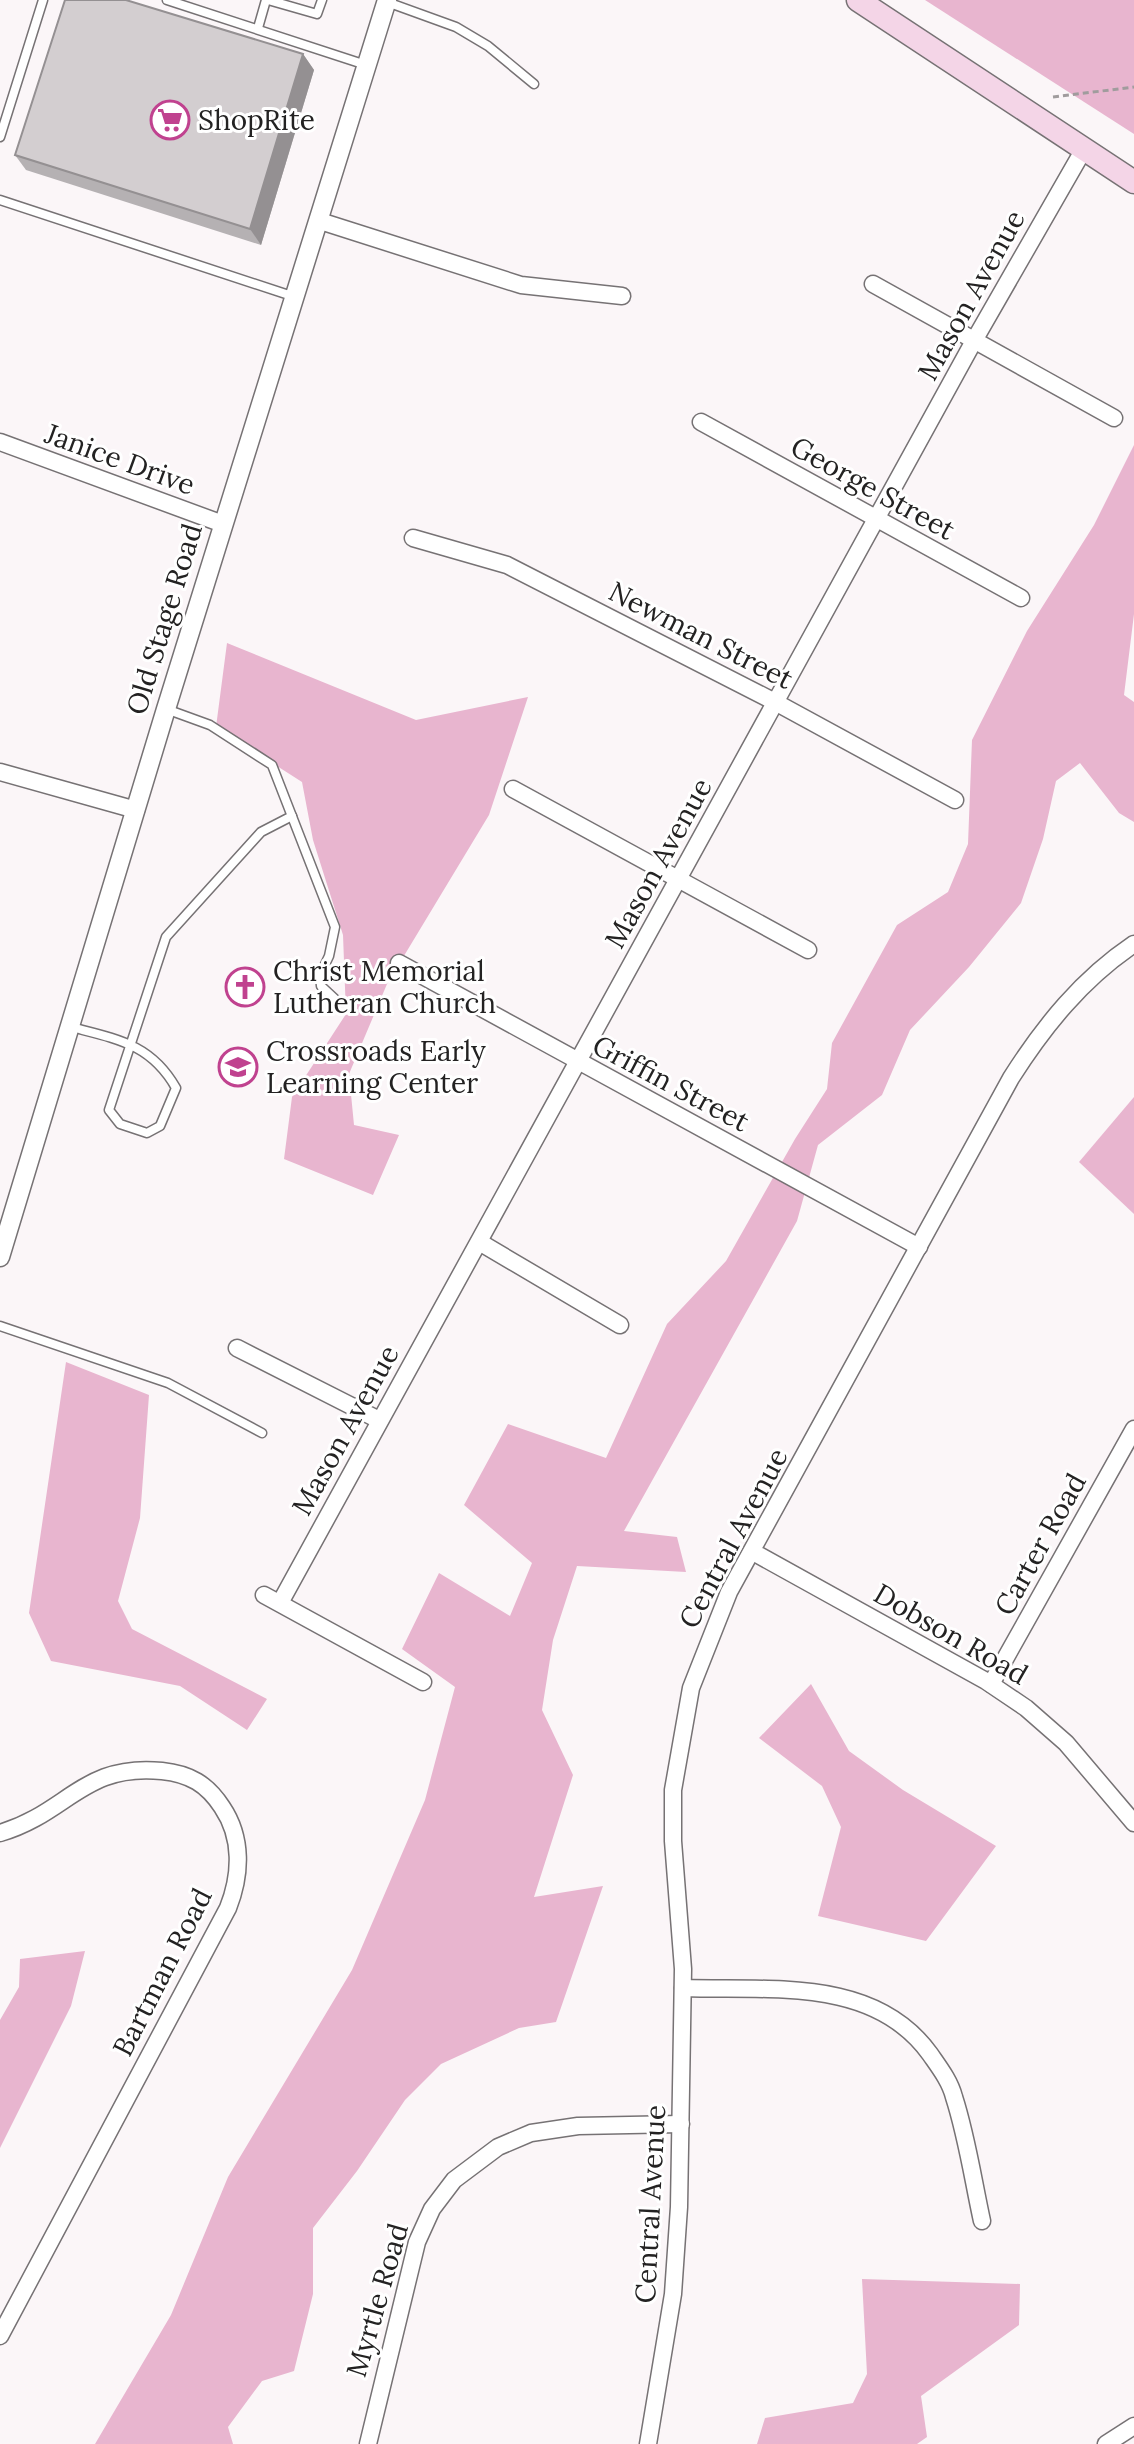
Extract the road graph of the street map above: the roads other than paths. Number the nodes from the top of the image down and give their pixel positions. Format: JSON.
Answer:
{"nodes":[{"id":1,"x":43,"y":0,"type":"edge"},
{"id":2,"x":167,"y":0,"type":"edge"},
{"id":3,"x":267,"y":0,"type":"edge"},
{"id":4,"x":322,"y":0,"type":"edge"},
{"id":5,"x":858,"y":0,"type":"edge"},
{"id":6,"x":386,"y":1,"type":"edge"},
{"id":7,"x":258,"y":28,"type":"junction"},
{"id":8,"x":367,"y":65,"type":"junction"},
{"id":9,"x":534,"y":84,"type":"dead end"},
{"id":10,"x":0,"y":137,"type":"edge"},
{"id":11,"x":1084,"y":149,"type":"junction"},
{"id":12,"x":1134,"y":182,"type":"edge"},
{"id":13,"x":0,"y":200,"type":"edge"},
{"id":14,"x":320,"y":221,"type":"junction"},
{"id":15,"x":873,"y":284,"type":"dead end"},
{"id":16,"x":622,"y":296,"type":"dead end"},
{"id":17,"x":296,"y":297,"type":"junction"},
{"id":18,"x":975,"y":339,"type":"junction"},
{"id":19,"x":1114,"y":418,"type":"dead end"},
{"id":20,"x":701,"y":422,"type":"dead end"},
{"id":21,"x":0,"y":442,"type":"edge"},
{"id":22,"x":876,"y":521,"type":"junction"},
{"id":23,"x":223,"y":524,"type":"junction"},
{"id":24,"x":413,"y":538,"type":"dead end"},
{"id":25,"x":1021,"y":598,"type":"dead end"},
{"id":26,"x":775,"y":702,"type":"junction"},
{"id":27,"x":166,"y":709,"type":"junction"},
{"id":28,"x":0,"y":772,"type":"edge"},
{"id":29,"x":513,"y":789,"type":"dead end"},
{"id":30,"x":955,"y":800,"type":"dead end"},
{"id":31,"x":136,"y":810,"type":"junction"},
{"id":32,"x":292,"y":816,"type":"junction"},
{"id":33,"x":677,"y":881,"type":"junction"},
{"id":34,"x":1134,"y":944,"type":"edge"},
{"id":35,"x":808,"y":950,"type":"dead end"},
{"id":36,"x":399,"y":963,"type":"dead end"},
{"id":37,"x":335,"y":999,"type":"dead end"},
{"id":38,"x":71,"y":1027,"type":"junction"},
{"id":39,"x":132,"y":1043,"type":"junction"},
{"id":40,"x":579,"y":1063,"type":"junction"},
{"id":41,"x":481,"y":1243,"type":"junction"},
{"id":42,"x":919,"y":1247,"type":"junction"},
{"id":43,"x":0,"y":1257,"type":"edge"},
{"id":44,"x":620,"y":1325,"type":"dead end"},
{"id":45,"x":0,"y":1326,"type":"edge"},
{"id":46,"x":237,"y":1348,"type":"dead end"},
{"id":47,"x":379,"y":1420,"type":"junction"},
{"id":48,"x":1134,"y":1429,"type":"edge"},
{"id":49,"x":262,"y":1433,"type":"dead end"},
{"id":50,"x":753,"y":1552,"type":"junction"},
{"id":51,"x":423,"y":1682,"type":"dead end"},
{"id":52,"x":991,"y":1684,"type":"junction"},
{"id":53,"x":1134,"y":1823,"type":"edge"},
{"id":54,"x":0,"y":1833,"type":"edge"},
{"id":55,"x":683,"y":1988,"type":"junction"},
{"id":56,"x":681,"y":2124,"type":"junction"},
{"id":57,"x":982,"y":2221,"type":"dead end"},
{"id":58,"x":0,"y":2336,"type":"edge"},
{"id":59,"x":1134,"y":2426,"type":"edge"},
{"id":60,"x":368,"y":2444,"type":"edge"},
{"id":61,"x":648,"y":2444,"type":"edge"},
{"id":62,"x":1106,"y":2444,"type":"edge"}],
"edges":[{"from":1,"to":10,"type":"lane"},
{"from":2,"to":7,"type":"lane"},
{"from":3,"to":4,"type":"lane"},
{"from":3,"to":7,"type":"lane"},
{"from":5,"to":11,"type":"main road"},
{"from":6,"to":8,"type":"street","name":"Old Stage Road"},
{"from":6,"to":9,"type":"lane"},
{"from":7,"to":8,"type":"lane"},
{"from":8,"to":14,"type":"street","name":"Old Stage Road"},
{"from":11,"to":12,"type":"main road"},
{"from":11,"to":18,"type":"street","name":"Mason Avenue"},
{"from":13,"to":17,"type":"lane"},
{"from":14,"to":16,"type":"street"},
{"from":14,"to":17,"type":"street","name":"Old Stage Road"},
{"from":15,"to":18,"type":"street"},
{"from":17,"to":23,"type":"street","name":"Old Stage Road"},
{"from":18,"to":19,"type":"street"},
{"from":18,"to":22,"type":"street","name":"Mason Avenue"},
{"from":20,"to":22,"type":"street","name":"George Street"},
{"from":21,"to":23,"type":"street","name":"Janice Drive"},
{"from":22,"to":25,"type":"street","name":"George Street"},
{"from":22,"to":26,"type":"street","name":"Mason Avenue"},
{"from":23,"to":27,"type":"street","name":"Old Stage Road"},
{"from":24,"to":26,"type":"street","name":"Newman Street"},
{"from":26,"to":30,"type":"street","name":"Newman Street"},
{"from":26,"to":33,"type":"street","name":"Mason Avenue"},
{"from":27,"to":31,"type":"street","name":"Old Stage Road"},
{"from":27,"to":32,"type":"lane"},
{"from":28,"to":31,"type":"street"},
{"from":29,"to":33,"type":"street"},
{"from":31,"to":38,"type":"street","name":"Old Stage Road"},
{"from":32,"to":37,"type":"lane"},
{"from":32,"to":39,"type":"lane"},
{"from":33,"to":35,"type":"street"},
{"from":33,"to":40,"type":"street","name":"Mason Avenue"},
{"from":34,"to":42,"type":"street","name":"Central Avenue"},
{"from":36,"to":40,"type":"street","name":"Griffin Street"},
{"from":38,"to":39,"type":"lane"},
{"from":38,"to":43,"type":"street","name":"Old Stage Road"},
{"from":39,"to":39,"type":"lane"},
{"from":40,"to":41,"type":"street","name":"Mason Avenue"},
{"from":40,"to":42,"type":"street","name":"Griffin Street"},
{"from":41,"to":44,"type":"street"},
{"from":41,"to":47,"type":"street","name":"Mason Avenue"},
{"from":42,"to":50,"type":"street","name":"Central Avenue"},
{"from":45,"to":49,"type":"lane"},
{"from":46,"to":47,"type":"street"},
{"from":47,"to":51,"type":"street","name":"Mason Avenue"},
{"from":48,"to":52,"type":"street","name":"Carter Road"},
{"from":50,"to":52,"type":"street","name":"Dobson Road"},
{"from":50,"to":55,"type":"street","name":"Central Avenue"},
{"from":52,"to":53,"type":"street","name":"Dobson Road"},
{"from":54,"to":58,"type":"street","name":"Bartman Road"},
{"from":55,"to":56,"type":"street","name":"Central Avenue"},
{"from":55,"to":57,"type":"street"},
{"from":56,"to":60,"type":"street","name":"Myrtle Road"},
{"from":56,"to":61,"type":"street","name":"Central Avenue"},
{"from":59,"to":62,"type":"street"}]}
